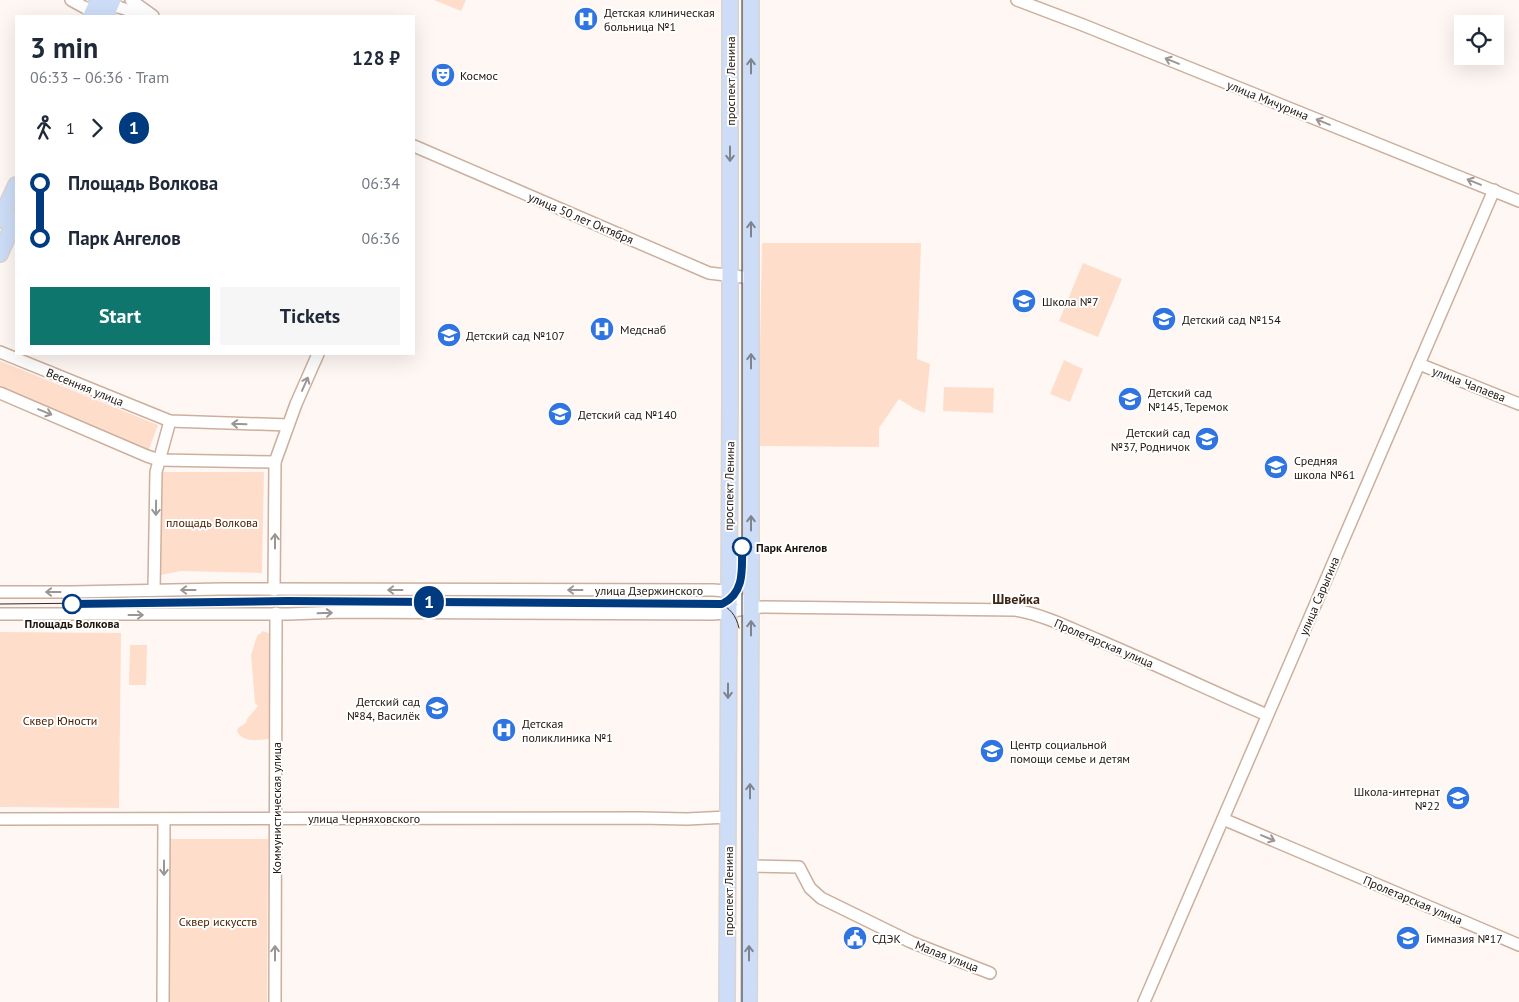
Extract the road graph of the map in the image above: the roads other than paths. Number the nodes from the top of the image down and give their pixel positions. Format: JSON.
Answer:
{"nodes":[{"id":1,"x":71,"y":0,"type":"edge"},
{"id":2,"x":131,"y":0,"type":"edge"},
{"id":3,"x":730,"y":0,"type":"edge"},
{"id":4,"x":751,"y":0,"type":"edge"},
{"id":5,"x":1017,"y":0,"type":"edge"},
{"id":6,"x":102,"y":9,"type":"edge"},
{"id":7,"x":140,"y":15,"type":"edge"},
{"id":8,"x":152,"y":15,"type":"edge"},
{"id":9,"x":415,"y":146,"type":"edge"},
{"id":10,"x":15,"y":187,"type":"edge"},
{"id":11,"x":1494,"y":190,"type":"junction"},
{"id":12,"x":1519,"y":201,"type":"edge"},
{"id":13,"x":0,"y":220,"type":"edge"},
{"id":14,"x":15,"y":220,"type":"edge"},
{"id":15,"x":0,"y":254,"type":"edge"},
{"id":16,"x":730,"y":276,"type":"junction"},
{"id":17,"x":751,"y":278,"type":"junction"},
{"id":18,"x":0,"y":352,"type":"edge"},
{"id":19,"x":318,"y":355,"type":"edge"},
{"id":20,"x":1419,"y":364,"type":"junction"},
{"id":21,"x":0,"y":393,"type":"edge"},
{"id":22,"x":1519,"y":404,"type":"edge"},
{"id":23,"x":170,"y":421,"type":"junction"},
{"id":24,"x":288,"y":425,"type":"junction"},
{"id":25,"x":159,"y":460,"type":"junction"},
{"id":26,"x":275,"y":462,"type":"junction"},
{"id":27,"x":154,"y":590,"type":"junction"},
{"id":28,"x":274,"y":590,"type":"junction"},
{"id":29,"x":728,"y":591,"type":"junction"},
{"id":30,"x":0,"y":592,"type":"edge"},
{"id":31,"x":751,"y":607,"type":"junction"},
{"id":32,"x":276,"y":613,"type":"junction"},
{"id":33,"x":728,"y":613,"type":"junction"},
{"id":34,"x":0,"y":614,"type":"edge"},
{"id":35,"x":1267,"y":715,"type":"junction"},
{"id":36,"x":728,"y":817,"type":"junction"},
{"id":37,"x":0,"y":819,"type":"edge"},
{"id":38,"x":164,"y":819,"type":"junction"},
{"id":39,"x":276,"y":819,"type":"junction"},
{"id":40,"x":1223,"y":819,"type":"junction"},
{"id":41,"x":750,"y":866,"type":"junction"},
{"id":42,"x":1519,"y":945,"type":"edge"},
{"id":43,"x":990,"y":973,"type":"dead end"},
{"id":44,"x":163,"y":1002,"type":"edge"},
{"id":45,"x":275,"y":1002,"type":"edge"},
{"id":46,"x":727,"y":1002,"type":"edge"},
{"id":47,"x":749,"y":1002,"type":"edge"},
{"id":48,"x":1144,"y":1002,"type":"edge"}],
"edges":[{"from":1,"to":6,"type":"street"},
{"from":2,"to":8,"type":"street"},
{"from":3,"to":16,"type":"main road","name":"проспект Ленина","one_way":true},
{"from":17,"to":4,"type":"main road","name":"проспект Ленина","one_way":true},
{"from":11,"to":5,"type":"street","name":"улица Мичурина","one_way":true},
{"from":6,"to":7,"type":"street"},
{"from":9,"to":16,"type":"street","name":"улица 50 лет Октября"},
{"from":10,"to":13,"type":"main road"},
{"from":11,"to":12,"type":"street","name":"улица Мичурина"},
{"from":11,"to":20,"type":"street","name":"улица Сарыгина"},
{"from":14,"to":15,"type":"main road"},
{"from":16,"to":17,"type":"street","name":"улица 50 лет Октября"},
{"from":16,"to":29,"type":"main road","name":"проспект Ленина"},
{"from":31,"to":17,"type":"main road","name":"проспект Ленина","one_way":true},
{"from":18,"to":23,"type":"street","name":"Весенняя улица"},
{"from":24,"to":19,"type":"street","one_way":true},
{"from":20,"to":22,"type":"street","name":"улица Чапаева"},
{"from":20,"to":35,"type":"street","name":"улица Сарыгина"},
{"from":21,"to":25,"type":"street","one_way":true},
{"from":24,"to":23,"type":"street","name":"Весенняя улица","one_way":true},
{"from":23,"to":25,"type":"street"},
{"from":24,"to":26,"type":"street"},
{"from":25,"to":26,"type":"street"},
{"from":25,"to":27,"type":"street","one_way":true},
{"from":28,"to":26,"type":"street","one_way":true},
{"from":28,"to":27,"type":"street","name":"улица Дзержинского","one_way":true},
{"from":27,"to":30,"type":"street","name":"улица Дзержинского","one_way":true},
{"from":29,"to":28,"type":"street","name":"улица Дзержинского","one_way":true},
{"from":29,"to":31,"type":"street"},
{"from":29,"to":33,"type":"main road","name":"проспект Ленина"},
{"from":31,"to":33,"type":"street","name":"улица Дзержинского"},
{"from":31,"to":35,"type":"street","name":"Пролетарская улица"},
{"from":41,"to":31,"type":"main road","name":"проспект Ленина","one_way":true},
{"from":32,"to":33,"type":"street","name":"улица Дзержинского","one_way":true},
{"from":34,"to":32,"type":"street","name":"улица Дзержинского","one_way":true},
{"from":32,"to":39,"type":"street","name":"Коммунистическая улица"},
{"from":33,"to":36,"type":"main road","name":"проспект Ленина","one_way":true},
{"from":35,"to":40,"type":"street","name":"улица Сарыгина"},
{"from":36,"to":39,"type":"street","name":"улица Черняховского"},
{"from":36,"to":46,"type":"main road","name":"проспект Ленина"},
{"from":37,"to":38,"type":"street","name":"улица Черняховского"},
{"from":38,"to":39,"type":"street","name":"улица Черняховского"},
{"from":38,"to":44,"type":"street","one_way":true},
{"from":45,"to":39,"type":"street","name":"Коммунистическая улица","one_way":true},
{"from":40,"to":42,"type":"street","name":"Пролетарская улица","one_way":true},
{"from":40,"to":48,"type":"street","name":"улица Сарыгина"},
{"from":41,"to":43,"type":"street","name":"Малая улица"},
{"from":47,"to":41,"type":"main road","name":"проспект Ленина","one_way":true}]}
